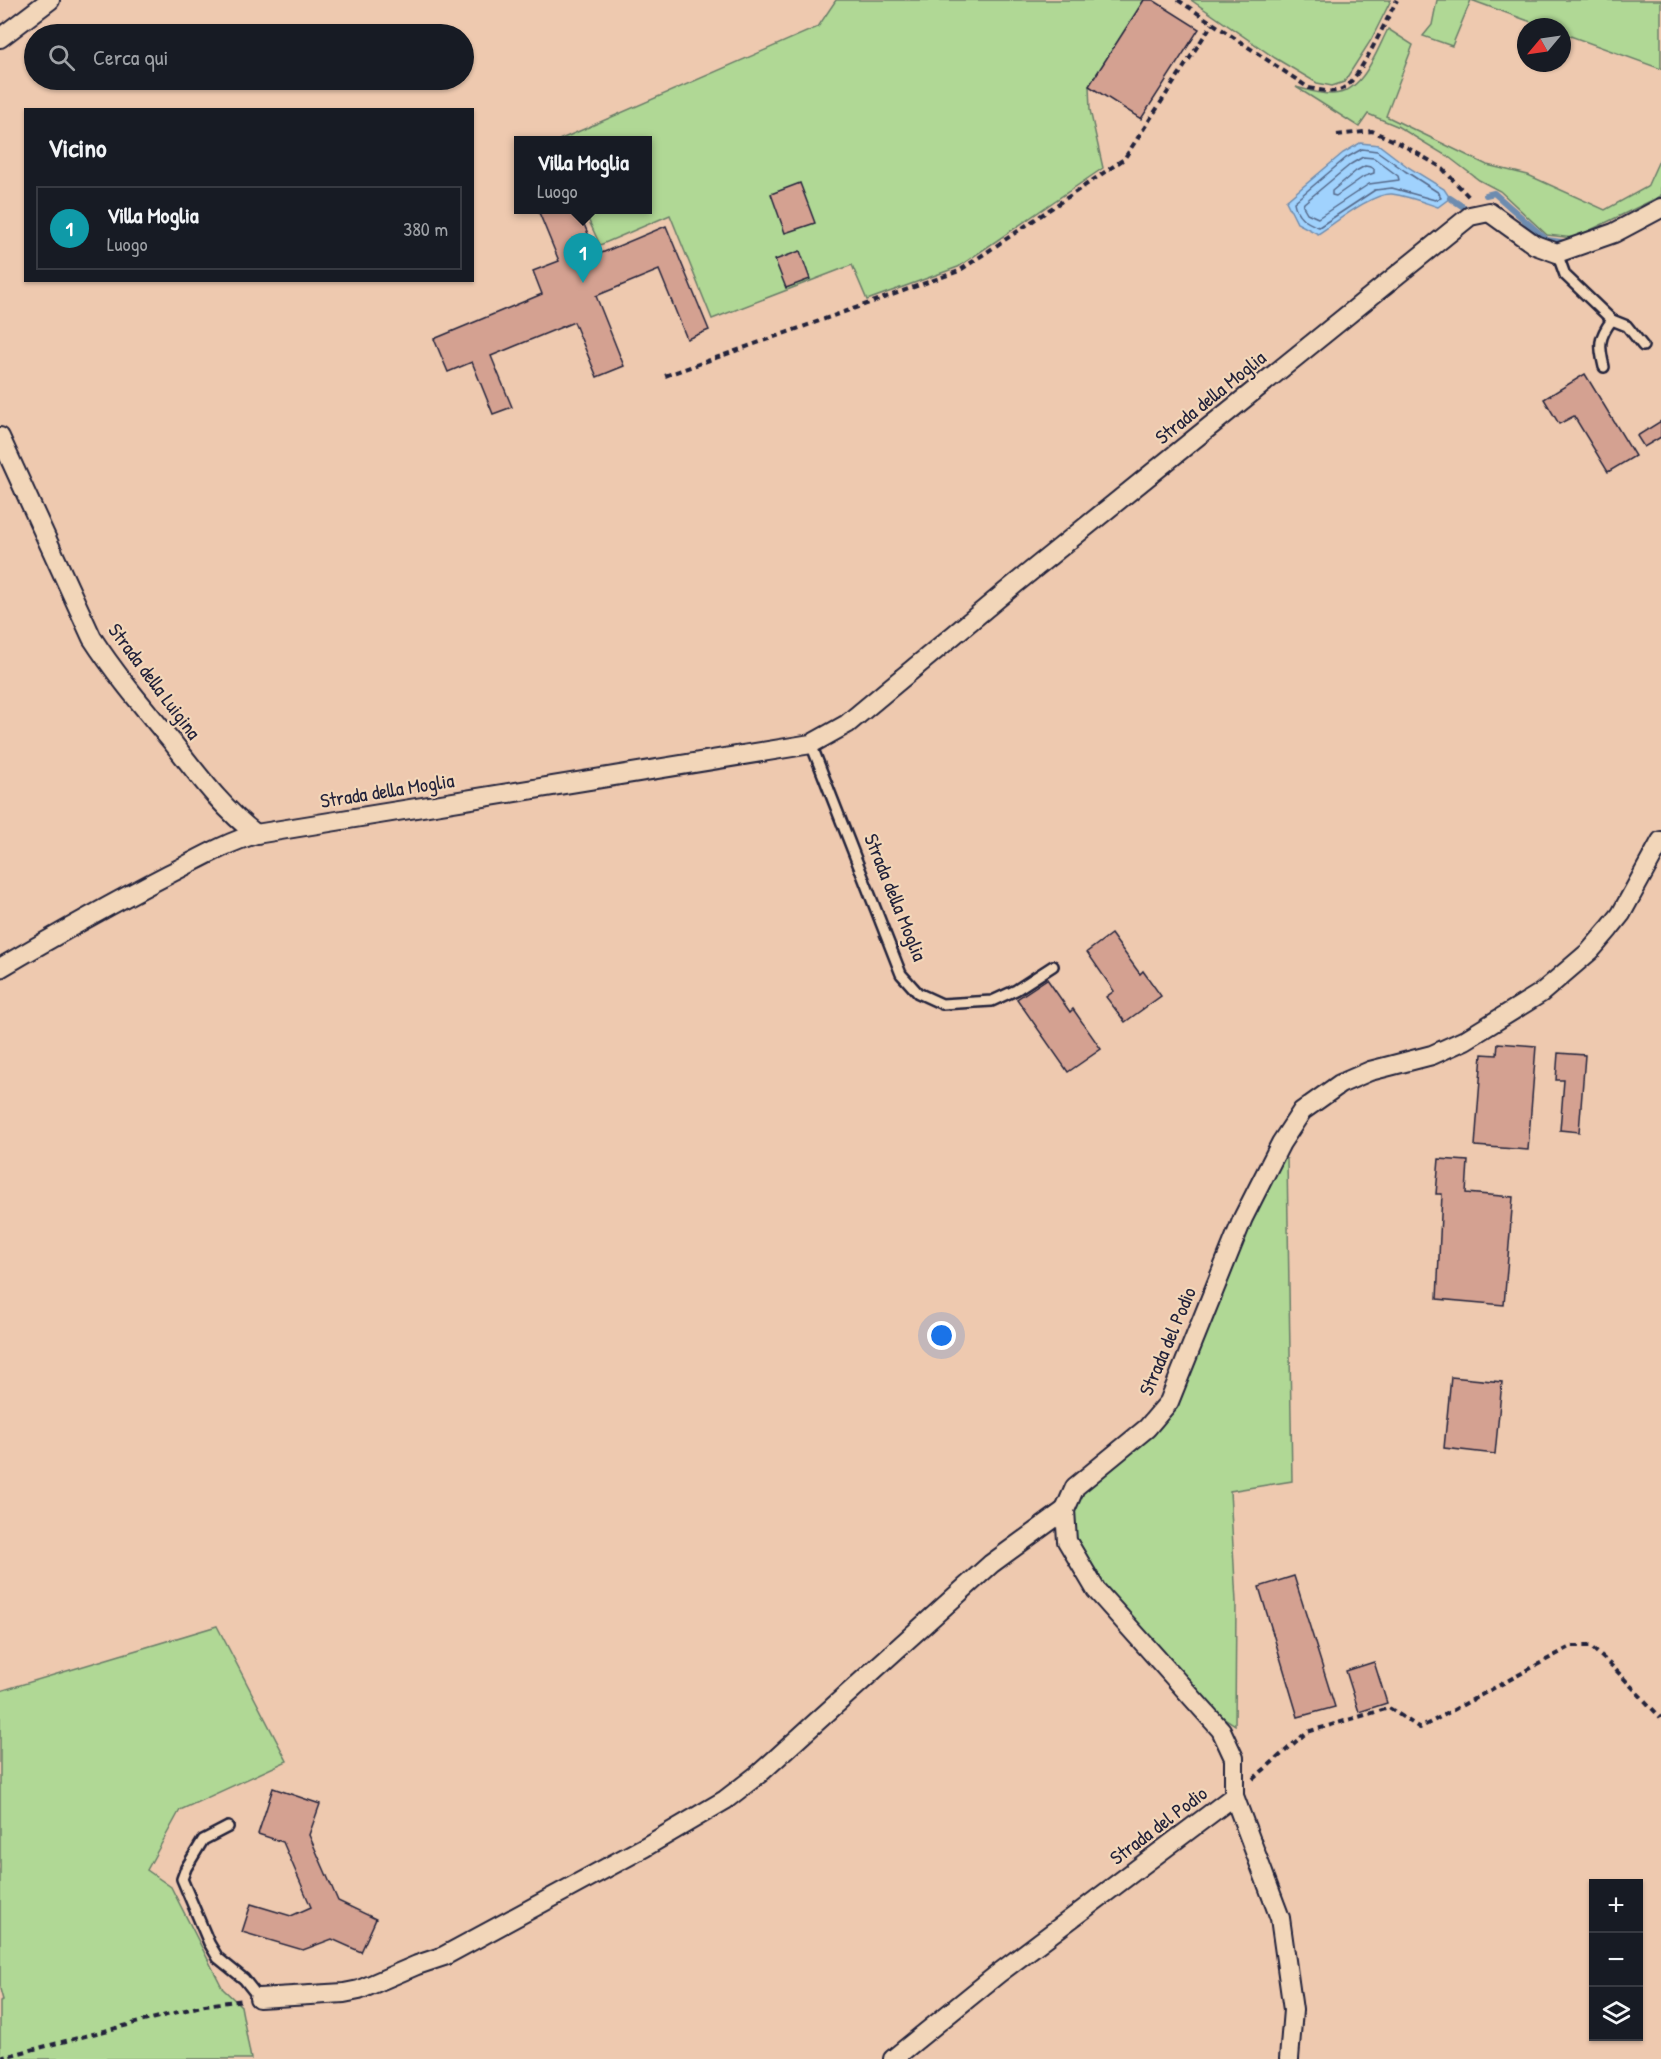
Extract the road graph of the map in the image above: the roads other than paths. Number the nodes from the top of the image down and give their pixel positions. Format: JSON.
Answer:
{"nodes":[{"id":1,"x":50,"y":0,"type":"edge"},
{"id":2,"x":0,"y":38,"type":"edge"},
{"id":3,"x":1661,"y":208,"type":"edge"},
{"id":4,"x":1557,"y":253,"type":"junction"},
{"id":5,"x":1612,"y":320,"type":"junction"},
{"id":6,"x":1643,"y":346,"type":"dead end"},
{"id":7,"x":1604,"y":367,"type":"dead end"},
{"id":8,"x":0,"y":437,"type":"edge"},
{"id":9,"x":811,"y":744,"type":"junction"},
{"id":10,"x":256,"y":834,"type":"junction"},
{"id":11,"x":1661,"y":841,"type":"edge"},
{"id":12,"x":1053,"y":966,"type":"dead end"},
{"id":13,"x":0,"y":968,"type":"edge"},
{"id":14,"x":1065,"y":1510,"type":"junction"},
{"id":15,"x":1234,"y":1796,"type":"junction"},
{"id":16,"x":228,"y":1827,"type":"dead end"},
{"id":17,"x":259,"y":1998,"type":"joint"},
{"id":18,"x":893,"y":2059,"type":"edge"},
{"id":19,"x":1289,"y":2059,"type":"edge"}],
"edges":[{"from":1,"to":2,"type":"street"},
{"from":3,"to":4,"type":"street"},
{"from":4,"to":5,"type":"lane"},
{"from":4,"to":9,"type":"street","name":"Strada della Moglia"},
{"from":5,"to":6,"type":"lane"},
{"from":5,"to":7,"type":"lane"},
{"from":8,"to":10,"type":"street","name":"Strada della Luigina"},
{"from":9,"to":10,"type":"street","name":"Strada della Moglia"},
{"from":9,"to":12,"type":"lane","name":"Strada della Moglia"},
{"from":10,"to":13,"type":"street","name":"Strada della Moglia"},
{"from":11,"to":14,"type":"street","name":"Strada del Podio"},
{"from":14,"to":15,"type":"street","name":"Strada del Podio"},
{"from":14,"to":17,"type":"street"},
{"from":15,"to":18,"type":"street","name":"Strada del Podio"},
{"from":15,"to":19,"type":"street"},
{"from":16,"to":17,"type":"lane"}]}
